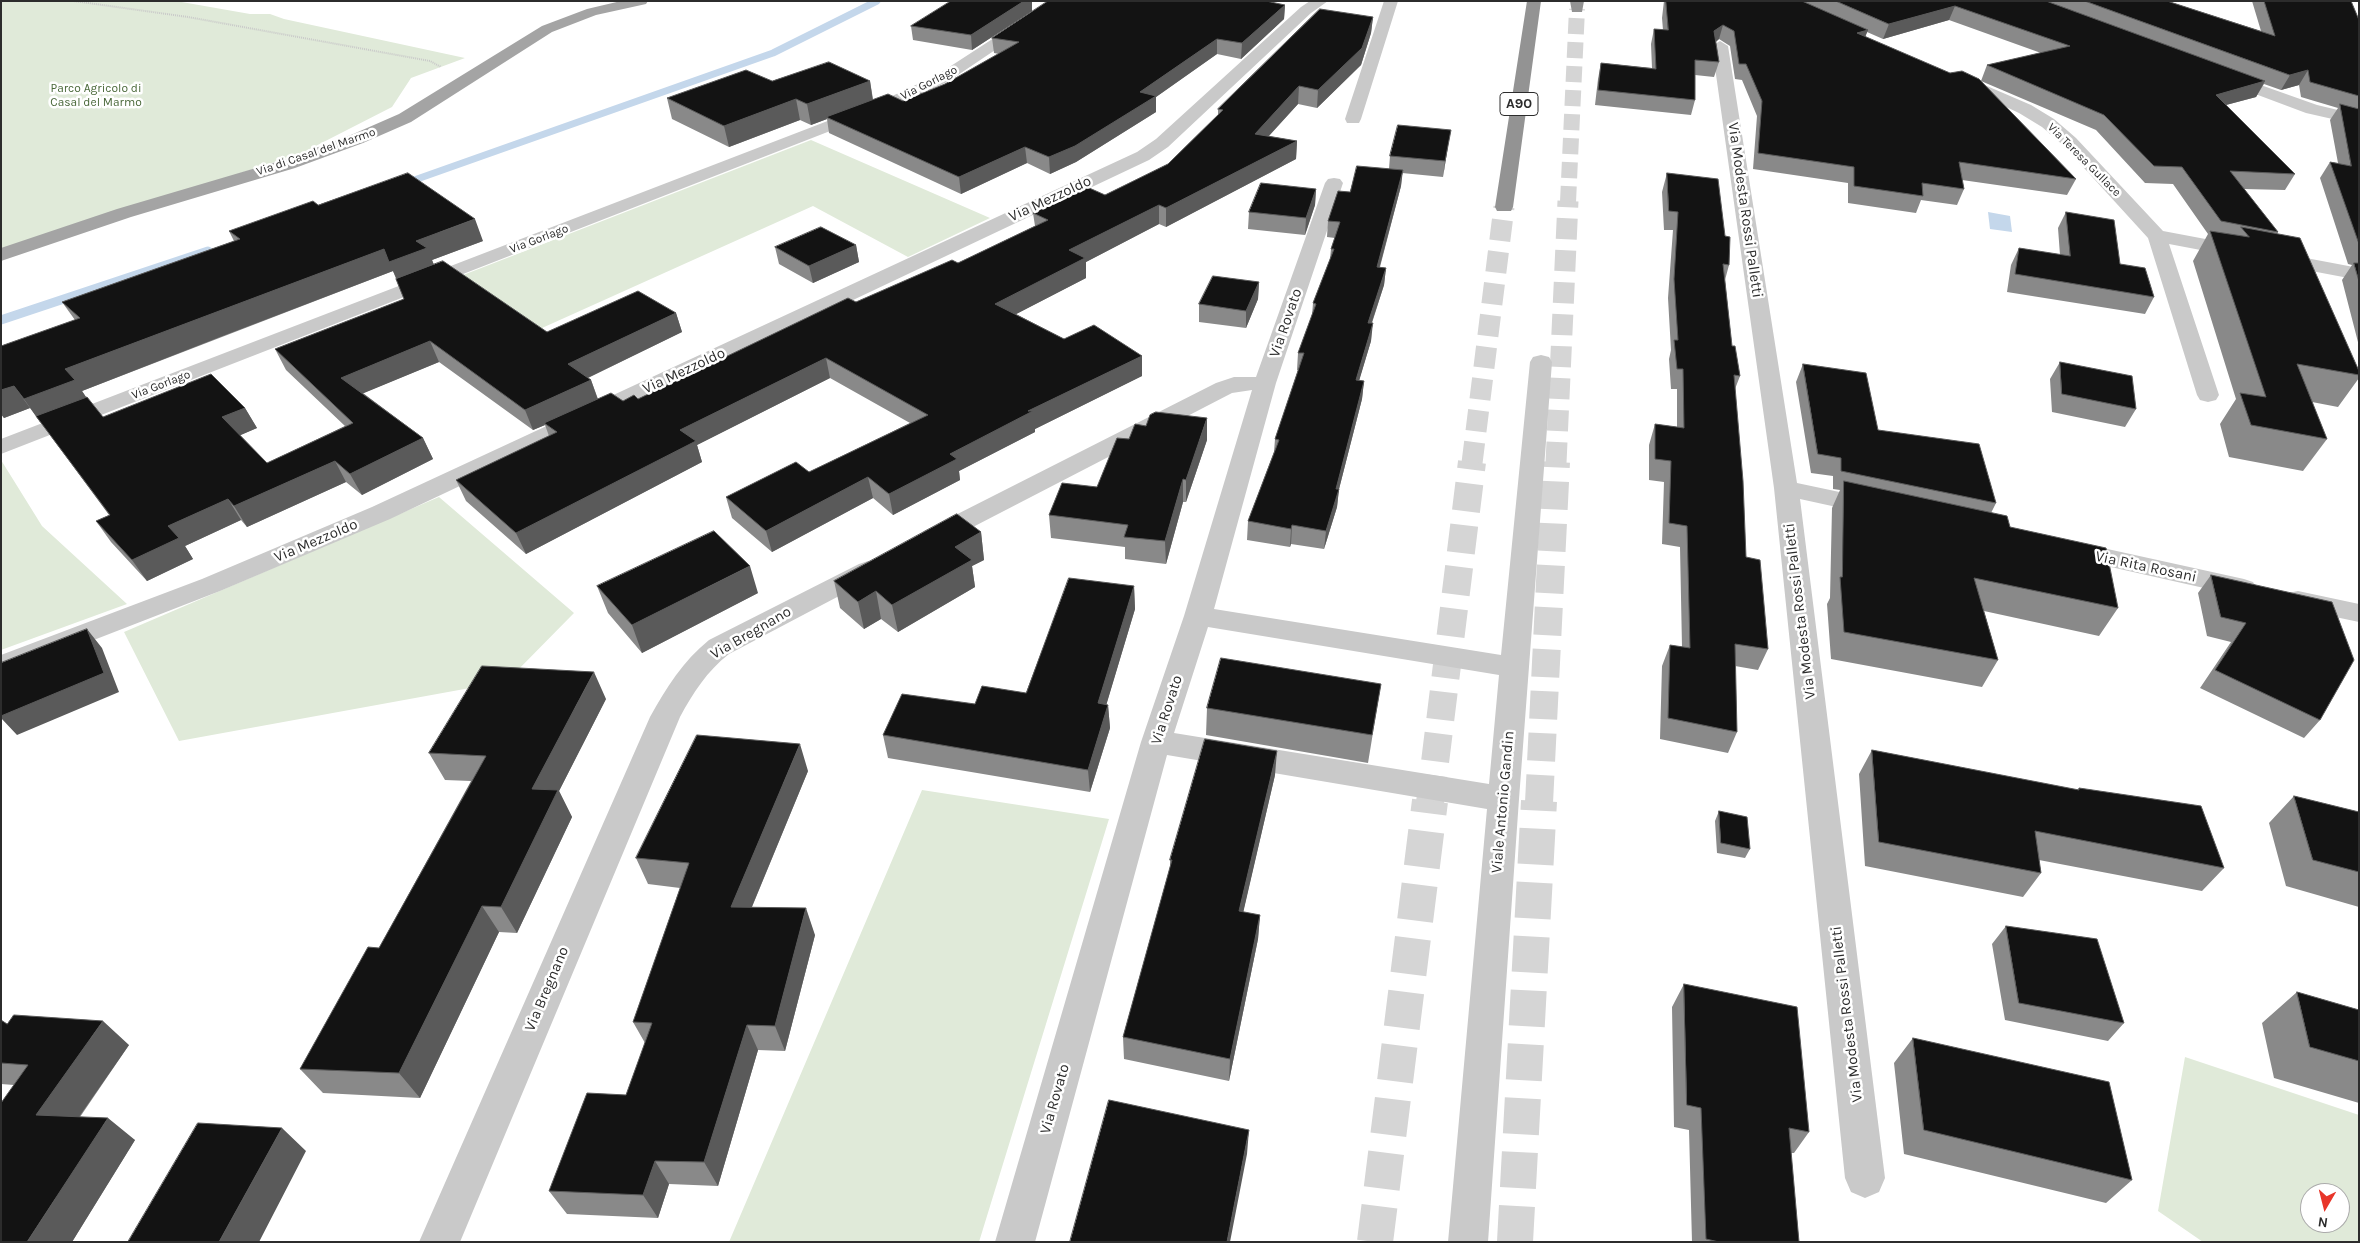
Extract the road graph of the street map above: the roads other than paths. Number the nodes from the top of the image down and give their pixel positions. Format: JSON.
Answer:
{"nodes":[{"id":1,"x":641,"y":1,"type":"edge"},
{"id":2,"x":1061,"y":1,"type":"edge"},
{"id":3,"x":1321,"y":1,"type":"edge"},
{"id":4,"x":1391,"y":1,"type":"edge"},
{"id":5,"x":1534,"y":1,"type":"edge"},
{"id":6,"x":1720,"y":46,"type":"edge"},
{"id":7,"x":2209,"y":72,"type":"edge"},
{"id":8,"x":1946,"y":73,"type":"edge"},
{"id":9,"x":1353,"y":119,"type":"dead end"},
{"id":10,"x":2359,"y":120,"type":"edge"},
{"id":11,"x":1334,"y":183,"type":"dead end"},
{"id":12,"x":1504,"y":207,"type":"tunnel mouth"},
{"id":13,"x":2156,"y":236,"type":"junction"},
{"id":14,"x":1,"y":254,"type":"edge"},
{"id":15,"x":2359,"y":274,"type":"edge"},
{"id":16,"x":1541,"y":362,"type":"dead end"},
{"id":17,"x":1265,"y":383,"type":"junction"},
{"id":18,"x":2208,"y":395,"type":"dead end"},
{"id":19,"x":1,"y":447,"type":"edge"},
{"id":20,"x":1786,"y":488,"type":"junction"},
{"id":21,"x":1893,"y":511,"type":"edge"},
{"id":22,"x":2048,"y":545,"type":"edge"},
{"id":23,"x":2359,"y":613,"type":"edge"},
{"id":24,"x":1198,"y":616,"type":"junction"},
{"id":25,"x":1,"y":666,"type":"edge"},
{"id":26,"x":1514,"y":666,"type":"junction"},
{"id":27,"x":1156,"y":742,"type":"junction"},
{"id":28,"x":1503,"y":799,"type":"junction"},
{"id":29,"x":1866,"y":1178,"type":"dead end"},
{"id":30,"x":439,"y":1242,"type":"edge"},
{"id":31,"x":1015,"y":1242,"type":"edge"},
{"id":32,"x":1468,"y":1242,"type":"edge"}],
"edges":[{"from":1,"to":14,"type":"main road","name":"Via di Casal del Marmo"},
{"from":2,"to":19,"type":"street","name":"Via Gorlago"},
{"from":3,"to":25,"type":"street","name":"Via Mezzoldo"},
{"from":4,"to":9,"type":"street"},
{"from":5,"to":12,"type":"highway","number":"A90"},
{"from":6,"to":20,"type":"street","name":"Via Modesta Rossi Palletti"},
{"from":7,"to":10,"type":"street"},
{"from":8,"to":13,"type":"street","name":"Via Teresa Gullace"},
{"from":11,"to":17,"type":"street","name":"Via Rovato"},
{"from":13,"to":15,"type":"street"},
{"from":13,"to":18,"type":"street","name":"Via Teresa Gullace"},
{"from":16,"to":26,"type":"street","name":"Viale Antonio Gandin"},
{"from":17,"to":24,"type":"street","name":"Via Rovato"},
{"from":17,"to":30,"type":"street","name":"Via Bregnano"},
{"from":20,"to":21,"type":"street"},
{"from":20,"to":29,"type":"street","name":"Via Modesta Rossi Palletti"},
{"from":22,"to":23,"type":"street","name":"Via Rita Rosani"},
{"from":24,"to":26,"type":"street"},
{"from":24,"to":27,"type":"street","name":"Via Rovato"},
{"from":26,"to":28,"type":"street","name":"Viale Antonio Gandin"},
{"from":27,"to":28,"type":"street"},
{"from":27,"to":31,"type":"street","name":"Via Rovato"},
{"from":28,"to":32,"type":"street","name":"Viale Antonio Gandin"}]}
